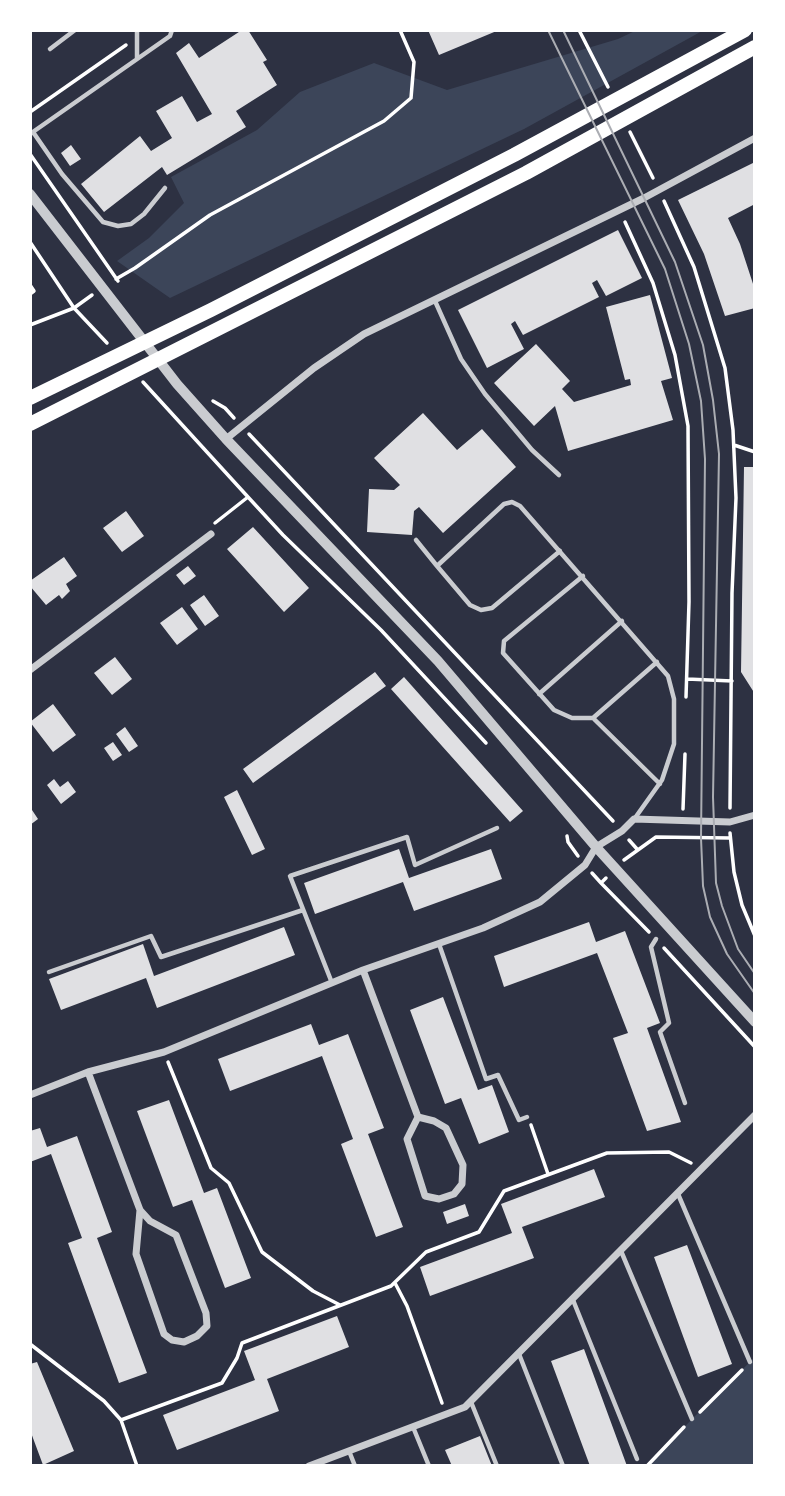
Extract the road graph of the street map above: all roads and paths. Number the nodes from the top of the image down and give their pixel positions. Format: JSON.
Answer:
{"nodes":[{"id":1,"x":75,"y":30,"type":"edge"},
{"id":2,"x":137,"y":30,"type":"edge"},
{"id":3,"x":178,"y":30,"type":"edge"},
{"id":4,"x":400,"y":30,"type":"edge"},
{"id":5,"x":579,"y":30,"type":"edge"},
{"id":6,"x":745,"y":30,"type":"edge"},
{"id":7,"x":171,"y":33,"type":"edge"},
{"id":8,"x":137,"y":37,"type":"junction"},
{"id":9,"x":755,"y":47,"type":"edge"},
{"id":10,"x":50,"y":49,"type":"dead end"},
{"id":11,"x":137,"y":59,"type":"junction"},
{"id":12,"x":605,"y":82,"type":"dead end"},
{"id":13,"x":30,"y":112,"type":"edge"},
{"id":14,"x":31,"y":133,"type":"edge"},
{"id":15,"x":755,"y":138,"type":"edge"},
{"id":16,"x":636,"y":143,"type":"dead end"},
{"id":17,"x":30,"y":154,"type":"edge"},
{"id":18,"x":165,"y":188,"type":"dead end"},
{"id":19,"x":660,"y":190,"type":"junction"},
{"id":20,"x":30,"y":194,"type":"edge"},
{"id":21,"x":619,"y":210,"type":"junction"},
{"id":22,"x":30,"y":242,"type":"edge"},
{"id":23,"x":117,"y":278,"type":"junction"},
{"id":24,"x":30,"y":285,"type":"edge"},
{"id":25,"x":103,"y":288,"type":"junction"},
{"id":26,"x":121,"y":289,"type":"dead end"},
{"id":27,"x":30,"y":294,"type":"edge"},
{"id":28,"x":434,"y":300,"type":"junction"},
{"id":29,"x":74,"y":308,"type":"junction"},
{"id":30,"x":30,"y":326,"type":"edge"},
{"id":31,"x":204,"y":396,"type":"dead end"},
{"id":32,"x":30,"y":398,"type":"edge"},
{"id":33,"x":158,"y":398,"type":"dead end"},
{"id":34,"x":30,"y":424,"type":"edge"},
{"id":35,"x":243,"y":428,"type":"junction"},
{"id":36,"x":226,"y":439,"type":"junction"},
{"id":37,"x":734,"y":445,"type":"junction"},
{"id":38,"x":755,"y":452,"type":"edge"},
{"id":39,"x":559,"y":475,"type":"dead end"},
{"id":40,"x":248,"y":497,"type":"junction"},
{"id":41,"x":211,"y":534,"type":"joint"},
{"id":42,"x":416,"y":540,"type":"dead end"},
{"id":43,"x":560,"y":551,"type":"junction"},
{"id":44,"x":437,"y":566,"type":"junction"},
{"id":45,"x":583,"y":576,"type":"junction"},
{"id":46,"x":622,"y":621,"type":"junction"},
{"id":47,"x":657,"y":662,"type":"junction"},
{"id":48,"x":30,"y":670,"type":"edge"},
{"id":49,"x":687,"y":679,"type":"junction"},
{"id":50,"x":732,"y":681,"type":"junction"},
{"id":51,"x":540,"y":694,"type":"junction"},
{"id":52,"x":686,"y":701,"type":"dead end"},
{"id":53,"x":593,"y":718,"type":"junction"},
{"id":54,"x":488,"y":745,"type":"dead end"},
{"id":55,"x":685,"y":751,"type":"dead end"},
{"id":56,"x":660,"y":784,"type":"junction"},
{"id":57,"x":755,"y":816,"type":"edge"},
{"id":58,"x":634,"y":819,"type":"junction"},
{"id":59,"x":683,"y":821,"type":"junction"},
{"id":60,"x":730,"y":822,"type":"junction"},
{"id":61,"x":497,"y":828,"type":"dead end"},
{"id":62,"x":622,"y":831,"type":"junction"},
{"id":63,"x":567,"y":834,"type":"dead end"},
{"id":64,"x":682,"y":838,"type":"junction"},
{"id":65,"x":730,"y":838,"type":"junction"},
{"id":66,"x":596,"y":847,"type":"junction"},
{"id":67,"x":637,"y":849,"type":"junction"},
{"id":68,"x":585,"y":864,"type":"junction"},
{"id":69,"x":615,"y":867,"type":"junction"},
{"id":70,"x":601,"y":883,"type":"junction"},
{"id":71,"x":303,"y":910,"type":"junction"},
{"id":72,"x":755,"y":936,"type":"edge"},
{"id":73,"x":656,"y":939,"type":"junction"},
{"id":74,"x":439,"y":943,"type":"junction"},
{"id":75,"x":363,"y":970,"type":"junction"},
{"id":76,"x":49,"y":972,"type":"dead end"},
{"id":77,"x":332,"y":983,"type":"junction"},
{"id":78,"x":755,"y":1022,"type":"edge"},
{"id":79,"x":755,"y":1047,"type":"edge"},
{"id":80,"x":164,"y":1052,"type":"junction"},
{"id":81,"x":88,"y":1072,"type":"junction"},
{"id":82,"x":30,"y":1095,"type":"edge"},
{"id":83,"x":685,"y":1103,"type":"dead end"},
{"id":84,"x":755,"y":1115,"type":"edge"},
{"id":85,"x":418,"y":1117,"type":"junction"},
{"id":86,"x":527,"y":1117,"type":"joint"},
{"id":87,"x":700,"y":1170,"type":"junction"},
{"id":88,"x":548,"y":1174,"type":"junction"},
{"id":89,"x":677,"y":1193,"type":"junction"},
{"id":90,"x":140,"y":1210,"type":"junction"},
{"id":91,"x":621,"y":1250,"type":"junction"},
{"id":92,"x":395,"y":1283,"type":"junction"},
{"id":93,"x":572,"y":1299,"type":"junction"},
{"id":94,"x":340,"y":1305,"type":"junction"},
{"id":95,"x":30,"y":1344,"type":"edge"},
{"id":96,"x":519,"y":1353,"type":"junction"},
{"id":97,"x":750,"y":1362,"type":"dead end"},
{"id":98,"x":471,"y":1402,"type":"junction"},
{"id":99,"x":446,"y":1415,"type":"junction"},
{"id":100,"x":692,"y":1419,"type":"dead end"},
{"id":101,"x":121,"y":1420,"type":"junction"},
{"id":102,"x":413,"y":1427,"type":"junction"},
{"id":103,"x":349,"y":1451,"type":"junction"},
{"id":104,"x":638,"y":1460,"type":"dead end"},
{"id":105,"x":137,"y":1466,"type":"edge"},
{"id":106,"x":309,"y":1466,"type":"edge"},
{"id":107,"x":355,"y":1466,"type":"edge"},
{"id":108,"x":429,"y":1466,"type":"edge"},
{"id":109,"x":497,"y":1466,"type":"edge"},
{"id":110,"x":563,"y":1466,"type":"edge"}],
"edges":[{"from":1,"to":10,"type":"lane"},
{"from":2,"to":8,"type":"lane"},
{"from":3,"to":7,"type":"lane"},
{"from":4,"to":23,"type":"path"},
{"from":5,"to":12,"type":"path"},
{"from":6,"to":32,"type":"highway"},
{"from":7,"to":11,"type":"lane"},
{"from":8,"to":11,"type":"lane"},
{"from":8,"to":13,"type":"path"},
{"from":9,"to":34,"type":"highway"},
{"from":11,"to":14,"type":"lane"},
{"from":14,"to":18,"type":"lane"},
{"from":15,"to":19,"type":"street"},
{"from":16,"to":19,"type":"path"},
{"from":17,"to":23,"type":"path"},
{"from":19,"to":21,"type":"street"},
{"from":19,"to":37,"type":"path"},
{"from":20,"to":25,"type":"street"},
{"from":21,"to":28,"type":"street"},
{"from":21,"to":49,"type":"path"},
{"from":22,"to":29,"type":"path"},
{"from":23,"to":25,"type":"path"},
{"from":23,"to":26,"type":"path"},
{"from":24,"to":27,"type":"path"},
{"from":25,"to":29,"type":"path"},
{"from":25,"to":36,"type":"street"},
{"from":28,"to":35,"type":"street"},
{"from":28,"to":39,"type":"lane"},
{"from":29,"to":30,"type":"path"},
{"from":31,"to":35,"type":"path"},
{"from":33,"to":40,"type":"path"},
{"from":35,"to":36,"type":"street"},
{"from":35,"to":62,"type":"path"},
{"from":36,"to":66,"type":"street"},
{"from":37,"to":38,"type":"path"},
{"from":37,"to":50,"type":"path"},
{"from":40,"to":41,"type":"path"},
{"from":40,"to":54,"type":"path"},
{"from":41,"to":48,"type":"street"},
{"from":42,"to":44,"type":"lane"},
{"from":43,"to":44,"type":"lane"},
{"from":43,"to":44,"type":"lane"},
{"from":43,"to":45,"type":"lane"},
{"from":45,"to":46,"type":"lane"},
{"from":45,"to":51,"type":"lane"},
{"from":46,"to":47,"type":"lane"},
{"from":46,"to":51,"type":"lane"},
{"from":47,"to":53,"type":"lane"},
{"from":47,"to":56,"type":"lane"},
{"from":49,"to":50,"type":"path"},
{"from":49,"to":52,"type":"path"},
{"from":50,"to":60,"type":"path"},
{"from":51,"to":53,"type":"lane"},
{"from":53,"to":56,"type":"lane"},
{"from":55,"to":59,"type":"path"},
{"from":56,"to":58,"type":"lane"},
{"from":57,"to":60,"type":"street"},
{"from":58,"to":59,"type":"street"},
{"from":58,"to":62,"type":"street"},
{"from":59,"to":60,"type":"street"},
{"from":59,"to":64,"type":"path"},
{"from":60,"to":65,"type":"path"},
{"from":61,"to":71,"type":"lane"},
{"from":62,"to":66,"type":"street"},
{"from":62,"to":67,"type":"path"},
{"from":63,"to":68,"type":"path"},
{"from":64,"to":65,"type":"path"},
{"from":64,"to":67,"type":"path"},
{"from":65,"to":72,"type":"path"},
{"from":66,"to":68,"type":"street"},
{"from":66,"to":69,"type":"street"},
{"from":67,"to":69,"type":"path"},
{"from":68,"to":70,"type":"path"},
{"from":68,"to":74,"type":"street"},
{"from":69,"to":70,"type":"path"},
{"from":69,"to":78,"type":"street"},
{"from":70,"to":73,"type":"path"},
{"from":71,"to":76,"type":"lane"},
{"from":71,"to":77,"type":"lane"},
{"from":73,"to":79,"type":"path"},
{"from":73,"to":83,"type":"lane"},
{"from":74,"to":75,"type":"street"},
{"from":74,"to":86,"type":"lane"},
{"from":75,"to":77,"type":"street"},
{"from":75,"to":85,"type":"street"},
{"from":77,"to":80,"type":"street"},
{"from":80,"to":81,"type":"street"},
{"from":80,"to":94,"type":"path"},
{"from":81,"to":82,"type":"street"},
{"from":81,"to":90,"type":"street"},
{"from":84,"to":87,"type":"street"},
{"from":85,"to":85,"type":"street"},
{"from":86,"to":88,"type":"path"},
{"from":87,"to":88,"type":"path"},
{"from":87,"to":89,"type":"street"},
{"from":88,"to":92,"type":"path"},
{"from":89,"to":91,"type":"street"},
{"from":89,"to":97,"type":"lane"},
{"from":90,"to":90,"type":"street"},
{"from":91,"to":93,"type":"street"},
{"from":91,"to":100,"type":"lane"},
{"from":92,"to":94,"type":"path"},
{"from":92,"to":99,"type":"path"},
{"from":93,"to":96,"type":"street"},
{"from":93,"to":104,"type":"lane"},
{"from":94,"to":101,"type":"path"},
{"from":95,"to":101,"type":"path"},
{"from":96,"to":98,"type":"street"},
{"from":96,"to":110,"type":"lane"},
{"from":98,"to":99,"type":"street"},
{"from":98,"to":109,"type":"lane"},
{"from":99,"to":102,"type":"street"},
{"from":101,"to":105,"type":"path"},
{"from":102,"to":103,"type":"street"},
{"from":102,"to":108,"type":"lane"},
{"from":103,"to":106,"type":"street"},
{"from":103,"to":107,"type":"lane"}]}
